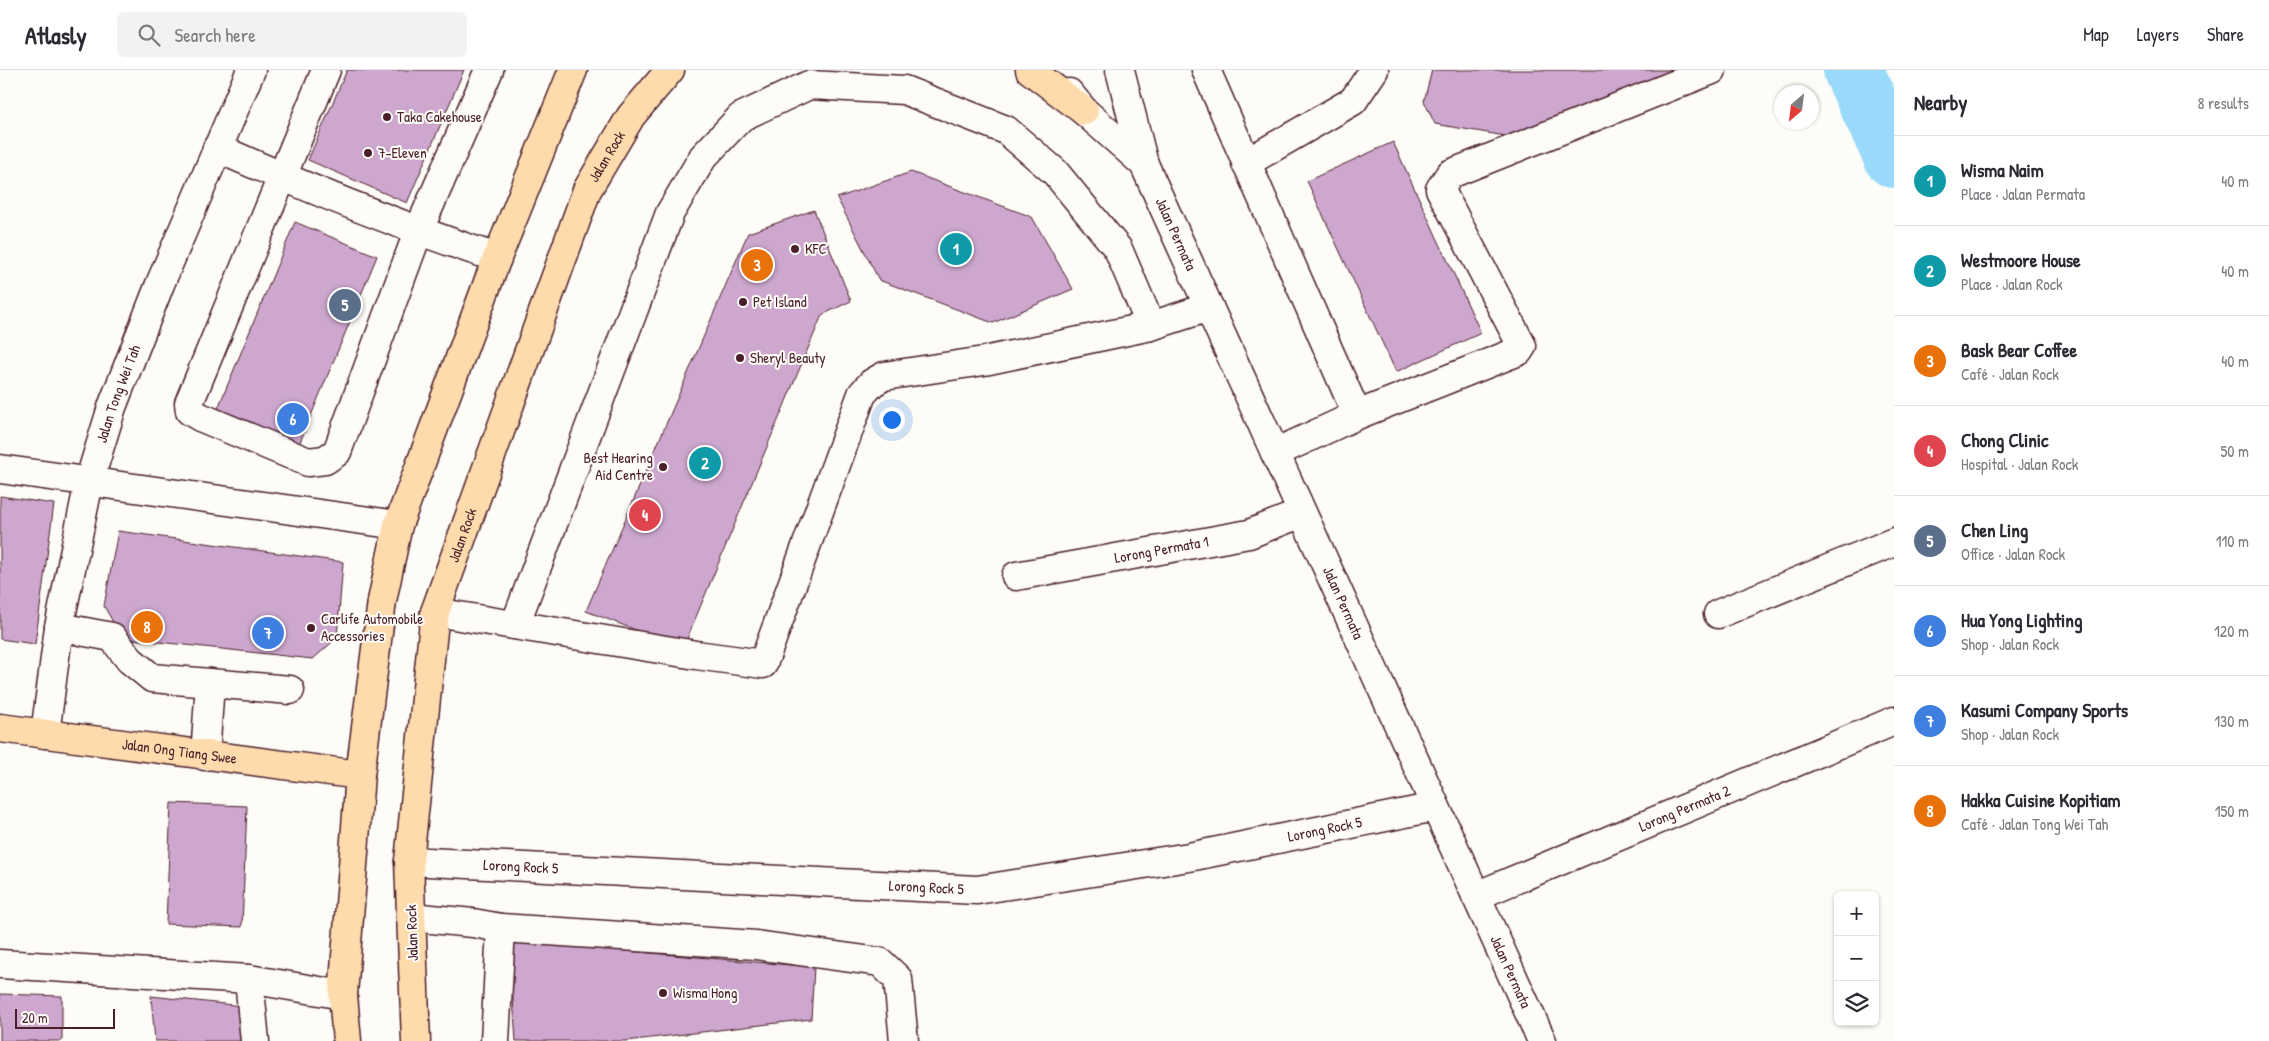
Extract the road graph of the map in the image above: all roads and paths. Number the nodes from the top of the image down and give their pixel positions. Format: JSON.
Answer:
{"nodes":[{"id":1,"x":251,"y":70,"type":"edge"},
{"id":2,"x":326,"y":70,"type":"edge"},
{"id":3,"x":488,"y":70,"type":"edge"},
{"id":4,"x":573,"y":70,"type":"edge"},
{"id":5,"x":670,"y":70,"type":"edge"},
{"id":6,"x":1030,"y":70,"type":"edge"},
{"id":7,"x":1050,"y":70,"type":"edge"},
{"id":8,"x":1120,"y":70,"type":"edge"},
{"id":9,"x":1206,"y":70,"type":"edge"},
{"id":10,"x":1374,"y":70,"type":"edge"},
{"id":11,"x":1712,"y":70,"type":"edge"},
{"id":12,"x":1084,"y":111,"type":"junction"},
{"id":13,"x":217,"y":148,"type":"junction"},
{"id":14,"x":1246,"y":163,"type":"junction"},
{"id":15,"x":1144,"y":164,"type":"junction"},
{"id":16,"x":281,"y":176,"type":"junction"},
{"id":17,"x":418,"y":232,"type":"junction"},
{"id":18,"x":497,"y":258,"type":"junction"},
{"id":19,"x":1209,"y":307,"type":"junction"},
{"id":20,"x":1151,"y":326,"type":"junction"},
{"id":21,"x":1357,"y":415,"type":"junction"},
{"id":22,"x":1275,"y":453,"type":"junction"},
{"id":23,"x":0,"y":469,"type":"edge"},
{"id":24,"x":88,"y":482,"type":"junction"},
{"id":25,"x":1302,"y":513,"type":"junction"},
{"id":26,"x":398,"y":525,"type":"junction"},
{"id":27,"x":1894,"y":542,"type":"edge"},
{"id":28,"x":1016,"y":576,"type":"dead end"},
{"id":29,"x":435,"y":612,"type":"junction"},
{"id":30,"x":1718,"y":614,"type":"dead end"},
{"id":31,"x":514,"y":625,"type":"junction"},
{"id":32,"x":59,"y":627,"type":"junction"},
{"id":33,"x":210,"y":683,"type":"junction"},
{"id":34,"x":290,"y":690,"type":"dead end"},
{"id":35,"x":1894,"y":721,"type":"edge"},
{"id":36,"x":0,"y":728,"type":"edge"},
{"id":37,"x":45,"y":734,"type":"junction"},
{"id":38,"x":206,"y":756,"type":"junction"},
{"id":39,"x":360,"y":776,"type":"junction"},
{"id":40,"x":1436,"y":807,"type":"junction"},
{"id":41,"x":409,"y":861,"type":"junction"},
{"id":42,"x":1476,"y":896,"type":"junction"},
{"id":43,"x":411,"y":917,"type":"junction"},
{"id":44,"x":501,"y":928,"type":"junction"},
{"id":45,"x":0,"y":964,"type":"edge"},
{"id":46,"x":248,"y":979,"type":"junction"},
{"id":47,"x":343,"y":994,"type":"junction"},
{"id":48,"x":256,"y":1041,"type":"edge"},
{"id":49,"x":347,"y":1041,"type":"edge"},
{"id":50,"x":416,"y":1041,"type":"edge"},
{"id":51,"x":494,"y":1041,"type":"edge"},
{"id":52,"x":904,"y":1041,"type":"edge"},
{"id":53,"x":1542,"y":1041,"type":"edge"}],
"edges":[{"from":1,"to":13,"type":"street","name":"Jalan Tong Wei Tah"},
{"from":2,"to":16,"type":"street"},
{"from":3,"to":17,"type":"street"},
{"from":4,"to":18,"type":"main road"},
{"from":5,"to":29,"type":"main road","name":"Jalan Rock"},
{"from":6,"to":12,"type":"main road"},
{"from":7,"to":12,"type":"street"},
{"from":8,"to":15,"type":"street"},
{"from":9,"to":14,"type":"street"},
{"from":10,"to":14,"type":"street"},
{"from":11,"to":21,"type":"street"},
{"from":12,"to":15,"type":"street"},
{"from":13,"to":16,"type":"street"},
{"from":13,"to":24,"type":"street","name":"Jalan Tong Wei Tah"},
{"from":14,"to":21,"type":"street"},
{"from":15,"to":19,"type":"street","name":"Jalan Permata"},
{"from":16,"to":17,"type":"street"},
{"from":16,"to":17,"type":"street"},
{"from":17,"to":18,"type":"street"},
{"from":18,"to":26,"type":"main road"},
{"from":19,"to":20,"type":"street"},
{"from":19,"to":22,"type":"street","name":"Jalan Permata"},
{"from":20,"to":31,"type":"street"},
{"from":20,"to":31,"type":"street"},
{"from":21,"to":22,"type":"street"},
{"from":22,"to":25,"type":"street","name":"Jalan Permata"},
{"from":23,"to":24,"type":"street"},
{"from":24,"to":26,"type":"street"},
{"from":24,"to":32,"type":"street","name":"Jalan Tong Wei Tah"},
{"from":25,"to":28,"type":"street","name":"Lorong Permata 1"},
{"from":25,"to":40,"type":"street","name":"Jalan Permata"},
{"from":26,"to":39,"type":"main road"},
{"from":27,"to":30,"type":"street"},
{"from":29,"to":31,"type":"street"},
{"from":29,"to":41,"type":"main road","name":"Jalan Rock"},
{"from":32,"to":33,"type":"street"},
{"from":32,"to":37,"type":"street","name":"Jalan Tong Wei Tah"},
{"from":33,"to":34,"type":"street"},
{"from":33,"to":38,"type":"street"},
{"from":35,"to":42,"type":"street","name":"Lorong Permata 2"},
{"from":36,"to":37,"type":"main road","name":"Jalan Ong Tiang Swee"},
{"from":37,"to":38,"type":"main road","name":"Jalan Ong Tiang Swee"},
{"from":38,"to":39,"type":"main road","name":"Jalan Ong Tiang Swee"},
{"from":39,"to":47,"type":"main road"},
{"from":40,"to":41,"type":"street","name":"Lorong Rock 5"},
{"from":40,"to":42,"type":"street","name":"Jalan Permata"},
{"from":41,"to":43,"type":"main road","name":"Jalan Rock"},
{"from":42,"to":53,"type":"street","name":"Jalan Permata"},
{"from":43,"to":44,"type":"street"},
{"from":43,"to":50,"type":"main road","name":"Jalan Rock"},
{"from":44,"to":51,"type":"street"},
{"from":44,"to":52,"type":"street"},
{"from":45,"to":46,"type":"street"},
{"from":46,"to":47,"type":"street"},
{"from":46,"to":48,"type":"street"},
{"from":47,"to":49,"type":"main road"}]}
